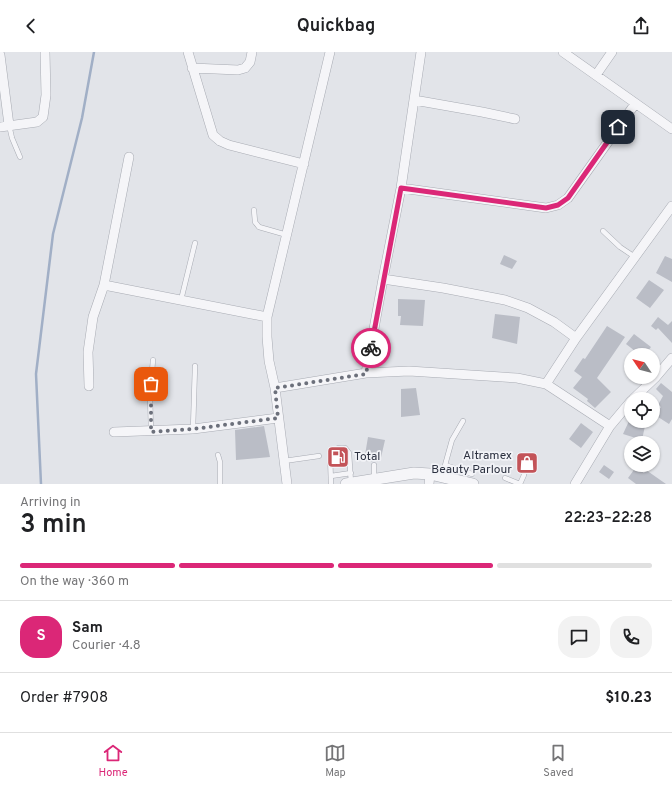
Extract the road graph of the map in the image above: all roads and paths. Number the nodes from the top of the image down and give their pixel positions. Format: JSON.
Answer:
{"nodes":[{"id":1,"x":45,"y":52,"type":"edge"},
{"id":2,"x":188,"y":52,"type":"edge"},
{"id":3,"x":252,"y":52,"type":"edge"},
{"id":4,"x":330,"y":52,"type":"edge"},
{"id":5,"x":421,"y":52,"type":"edge"},
{"id":6,"x":563,"y":52,"type":"edge"},
{"id":7,"x":612,"y":52,"type":"edge"},
{"id":8,"x":0,"y":55,"type":"edge"},
{"id":9,"x":192,"y":68,"type":"junction"},
{"id":10,"x":596,"y":75,"type":"junction"},
{"id":11,"x":414,"y":100,"type":"junction"},
{"id":12,"x":635,"y":104,"type":"junction"},
{"id":13,"x":515,"y":119,"type":"dead end"},
{"id":14,"x":4,"y":126,"type":"edge"},
{"id":15,"x":672,"y":129,"type":"edge"},
{"id":16,"x":20,"y":157,"type":"dead end"},
{"id":17,"x":129,"y":157,"type":"dead end"},
{"id":18,"x":304,"y":164,"type":"junction"},
{"id":19,"x":401,"y":188,"type":"junction"},
{"id":20,"x":672,"y":206,"type":"edge"},
{"id":21,"x":254,"y":210,"type":"dead end"},
{"id":22,"x":603,"y":232,"type":"dead end"},
{"id":23,"x":287,"y":235,"type":"junction"},
{"id":24,"x":195,"y":243,"type":"dead end"},
{"id":25,"x":635,"y":257,"type":"junction"},
{"id":26,"x":383,"y":279,"type":"junction"},
{"id":27,"x":104,"y":285,"type":"junction"},
{"id":28,"x":181,"y":300,"type":"junction"},
{"id":29,"x":267,"y":317,"type":"junction"},
{"id":30,"x":576,"y":338,"type":"junction"},
{"id":31,"x":672,"y":358,"type":"edge"},
{"id":32,"x":153,"y":360,"type":"dead end"},
{"id":33,"x":195,"y":366,"type":"dead end"},
{"id":34,"x":366,"y":374,"type":"junction"},
{"id":35,"x":546,"y":384,"type":"junction"},
{"id":36,"x":89,"y":386,"type":"dead end"},
{"id":37,"x":275,"y":388,"type":"junction"},
{"id":38,"x":640,"y":392,"type":"edge"},
{"id":39,"x":624,"y":409,"type":"edge"},
{"id":40,"x":278,"y":418,"type":"junction"},
{"id":41,"x":463,"y":421,"type":"dead end"},
{"id":42,"x":610,"y":426,"type":"junction"},
{"id":43,"x":193,"y":429,"type":"junction"},
{"id":44,"x":114,"y":432,"type":"dead end"},
{"id":45,"x":151,"y":432,"type":"junction"},
{"id":46,"x":218,"y":455,"type":"dead end"},
{"id":47,"x":319,"y":456,"type":"dead end"},
{"id":48,"x":284,"y":461,"type":"junction"},
{"id":49,"x":374,"y":465,"type":"dead end"},
{"id":50,"x":445,"y":465,"type":"junction"},
{"id":51,"x":524,"y":475,"type":"dead end"},
{"id":52,"x":331,"y":476,"type":"junction"},
{"id":53,"x":442,"y":476,"type":"junction"},
{"id":54,"x":505,"y":478,"type":"dead end"},
{"id":55,"x":374,"y":479,"type":"junction"},
{"id":56,"x":429,"y":479,"type":"edge"},
{"id":57,"x":472,"y":479,"type":"edge"},
{"id":58,"x":349,"y":480,"type":"edge"},
{"id":59,"x":220,"y":484,"type":"edge"},
{"id":60,"x":287,"y":484,"type":"edge"},
{"id":61,"x":332,"y":484,"type":"edge"},
{"id":62,"x":520,"y":484,"type":"edge"},
{"id":63,"x":575,"y":484,"type":"edge"}],
"edges":[{"from":1,"to":14,"type":"street"},
{"from":2,"to":9,"type":"street"},
{"from":3,"to":9,"type":"street"},
{"from":4,"to":18,"type":"street"},
{"from":5,"to":11,"type":"street"},
{"from":6,"to":10,"type":"street"},
{"from":7,"to":10,"type":"street"},
{"from":8,"to":14,"type":"street"},
{"from":9,"to":18,"type":"street"},
{"from":10,"to":12,"type":"street"},
{"from":11,"to":13,"type":"street"},
{"from":11,"to":19,"type":"street"},
{"from":12,"to":15,"type":"street"},
{"from":12,"to":19,"type":"street"},
{"from":14,"to":16,"type":"lane"},
{"from":17,"to":27,"type":"street"},
{"from":18,"to":23,"type":"street"},
{"from":19,"to":26,"type":"street"},
{"from":20,"to":25,"type":"street"},
{"from":21,"to":23,"type":"lane"},
{"from":22,"to":25,"type":"lane"},
{"from":23,"to":29,"type":"street"},
{"from":24,"to":28,"type":"lane"},
{"from":25,"to":30,"type":"street"},
{"from":26,"to":30,"type":"street"},
{"from":26,"to":34,"type":"street"},
{"from":27,"to":28,"type":"street"},
{"from":27,"to":36,"type":"street"},
{"from":28,"to":29,"type":"street"},
{"from":29,"to":37,"type":"street"},
{"from":30,"to":35,"type":"street"},
{"from":31,"to":38,"type":"street"},
{"from":32,"to":45,"type":"lane"},
{"from":33,"to":43,"type":"lane"},
{"from":34,"to":35,"type":"street"},
{"from":34,"to":37,"type":"street"},
{"from":35,"to":42,"type":"street"},
{"from":37,"to":40,"type":"street"},
{"from":39,"to":42,"type":"street"},
{"from":40,"to":43,"type":"street"},
{"from":40,"to":48,"type":"street"},
{"from":41,"to":50,"type":"lane"},
{"from":42,"to":63,"type":"street"},
{"from":43,"to":45,"type":"street"},
{"from":44,"to":45,"type":"street"},
{"from":46,"to":59,"type":"lane"},
{"from":47,"to":48,"type":"lane"},
{"from":48,"to":60,"type":"street"},
{"from":49,"to":55,"type":"lane"},
{"from":50,"to":53,"type":"lane"},
{"from":50,"to":57,"type":"lane"},
{"from":51,"to":62,"type":"lane"},
{"from":52,"to":58,"type":"lane"},
{"from":52,"to":58,"type":"lane"},
{"from":52,"to":61,"type":"lane"},
{"from":53,"to":56,"type":"street"},
{"from":53,"to":57,"type":"street"},
{"from":54,"to":62,"type":"lane"},
{"from":55,"to":56,"type":"street"},
{"from":55,"to":58,"type":"street"}]}
